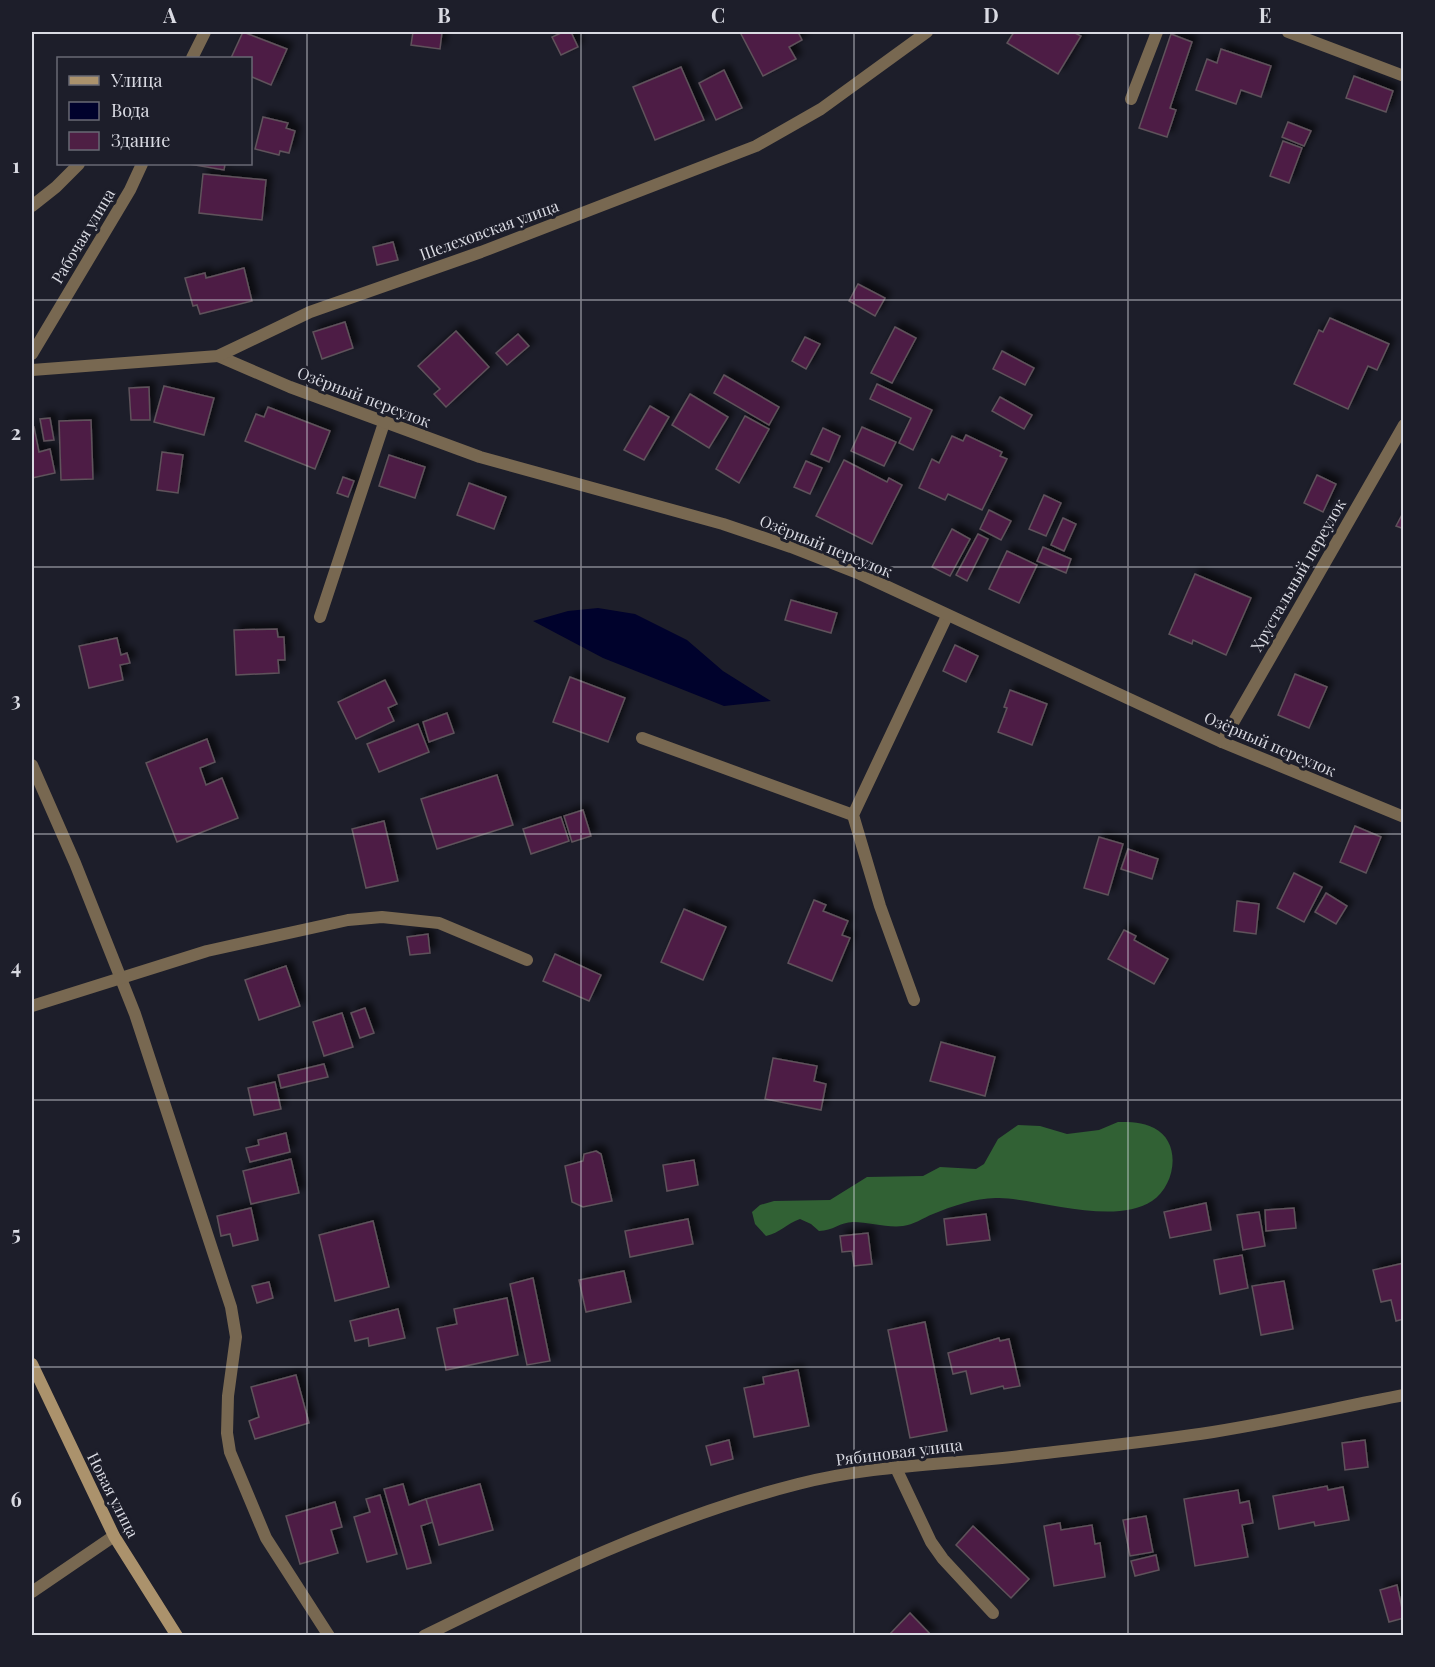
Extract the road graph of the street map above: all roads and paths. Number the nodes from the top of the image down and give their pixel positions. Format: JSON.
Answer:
{"nodes":[{"id":1,"x":205,"y":32,"type":"edge"},
{"id":2,"x":927,"y":32,"type":"edge"},
{"id":3,"x":1157,"y":32,"type":"edge"},
{"id":4,"x":1288,"y":32,"type":"edge"},
{"id":5,"x":192,"y":57,"type":"edge"},
{"id":6,"x":1404,"y":76,"type":"edge"},
{"id":7,"x":1131,"y":99,"type":"dead end"},
{"id":8,"x":78,"y":165,"type":"edge"},
{"id":9,"x":142,"y":165,"type":"edge"},
{"id":10,"x":32,"y":206,"type":"edge"},
{"id":11,"x":32,"y":354,"type":"edge"},
{"id":12,"x":218,"y":356,"type":"junction"},
{"id":13,"x":32,"y":370,"type":"edge"},
{"id":14,"x":384,"y":423,"type":"junction"},
{"id":15,"x":1404,"y":425,"type":"edge"},
{"id":16,"x":947,"y":616,"type":"junction"},
{"id":17,"x":320,"y":617,"type":"dead end"},
{"id":18,"x":642,"y":738,"type":"dead end"},
{"id":19,"x":1222,"y":742,"type":"junction"},
{"id":20,"x":32,"y":765,"type":"edge"},
{"id":21,"x":853,"y":815,"type":"junction"},
{"id":22,"x":1404,"y":817,"type":"edge"},
{"id":23,"x":527,"y":960,"type":"dead end"},
{"id":24,"x":121,"y":978,"type":"junction"},
{"id":25,"x":914,"y":1000,"type":"dead end"},
{"id":26,"x":32,"y":1006,"type":"edge"},
{"id":27,"x":32,"y":1364,"type":"edge"},
{"id":28,"x":1404,"y":1395,"type":"edge"},
{"id":29,"x":895,"y":1466,"type":"junction"},
{"id":30,"x":114,"y":1536,"type":"junction"},
{"id":31,"x":32,"y":1592,"type":"edge"},
{"id":32,"x":993,"y":1613,"type":"dead end"},
{"id":33,"x":177,"y":1635,"type":"edge"},
{"id":34,"x":329,"y":1635,"type":"edge"},
{"id":35,"x":424,"y":1635,"type":"edge"}],
"edges":[{"from":1,"to":5,"type":"street"},
{"from":2,"to":12,"type":"street","name":"Шелеховская улица"},
{"from":3,"to":7,"type":"street"},
{"from":4,"to":6,"type":"street"},
{"from":8,"to":10,"type":"street"},
{"from":9,"to":11,"type":"street","name":"Рабочая улица"},
{"from":12,"to":13,"type":"street","name":"Шелеховская улица"},
{"from":12,"to":14,"type":"street","name":"Озёрный переулок"},
{"from":14,"to":16,"type":"street","name":"Озёрный переулок"},
{"from":14,"to":17,"type":"street"},
{"from":15,"to":19,"type":"street","name":"Хрустальный переулок"},
{"from":16,"to":19,"type":"street","name":"Озёрный переулок"},
{"from":16,"to":21,"type":"street"},
{"from":18,"to":21,"type":"street"},
{"from":19,"to":22,"type":"street","name":"Озёрный переулок"},
{"from":20,"to":24,"type":"street"},
{"from":21,"to":25,"type":"street"},
{"from":23,"to":24,"type":"street"},
{"from":24,"to":26,"type":"street"},
{"from":24,"to":34,"type":"street"},
{"from":27,"to":30,"type":"main road","name":"Новая улица"},
{"from":28,"to":29,"type":"street","name":"Рябиновая улица"},
{"from":29,"to":32,"type":"street"},
{"from":29,"to":35,"type":"street","name":"Рябиновая улица"},
{"from":30,"to":31,"type":"street"},
{"from":30,"to":33,"type":"main road","name":"Новая улица"}]}
